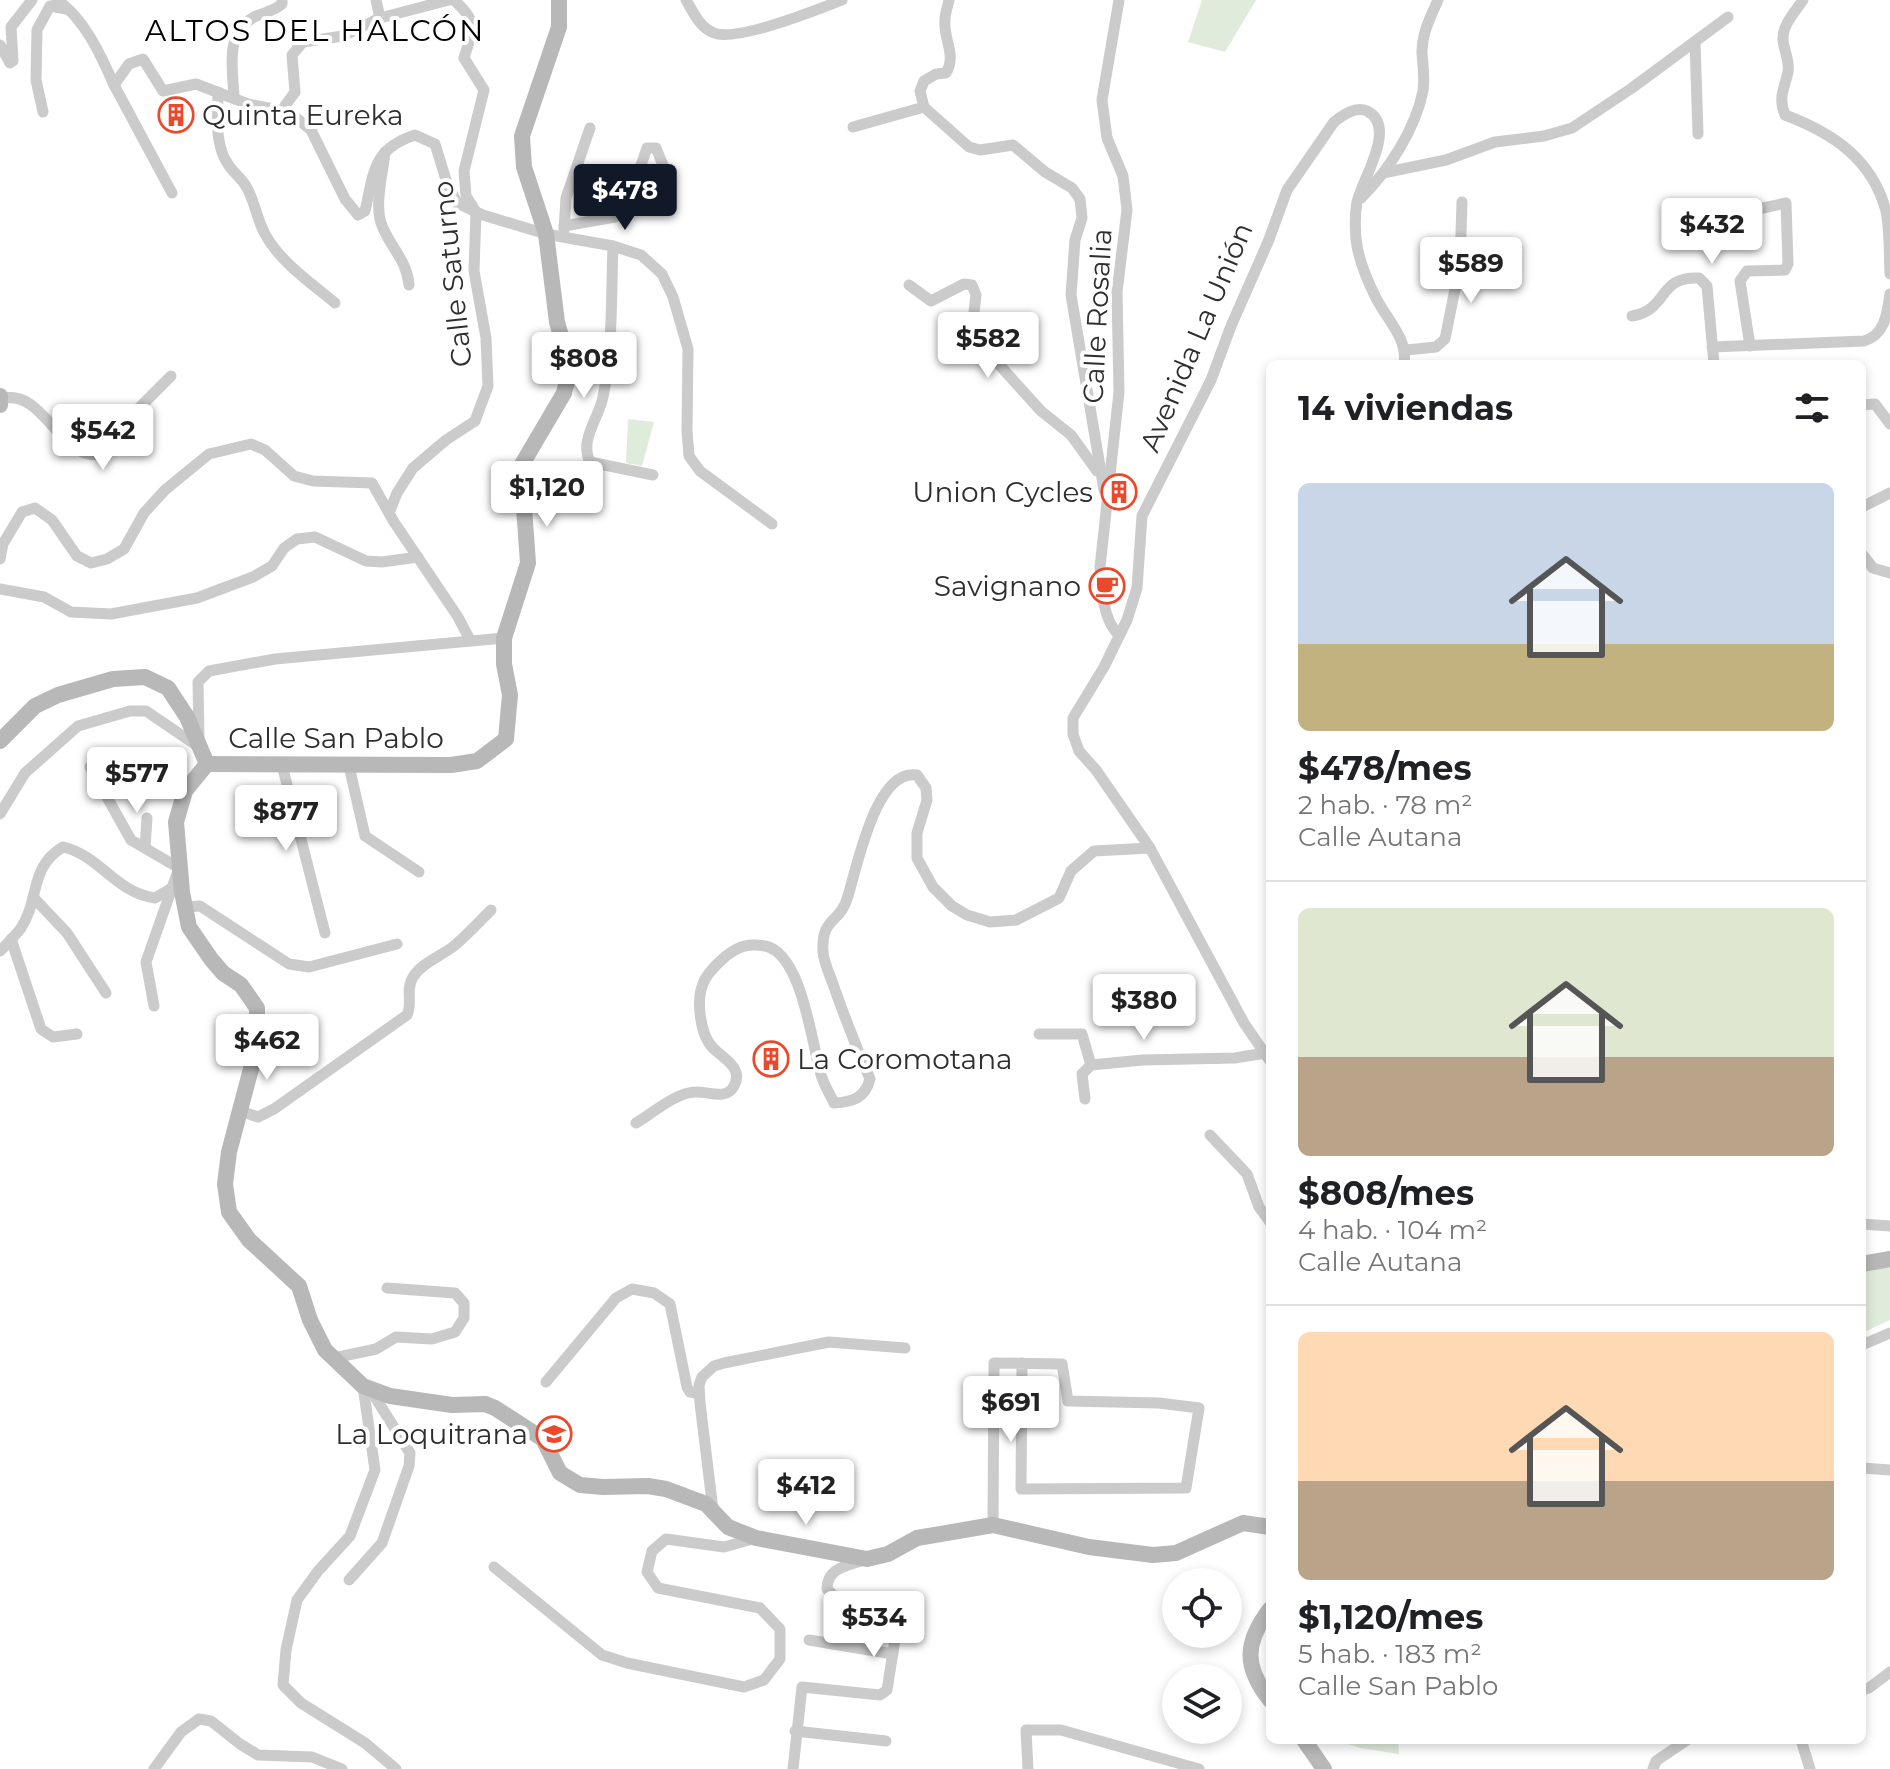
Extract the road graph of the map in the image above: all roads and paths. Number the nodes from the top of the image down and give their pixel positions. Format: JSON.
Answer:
{"nodes":[{"id":1,"x":32,"y":0,"type":"edge"},
{"id":2,"x":57,"y":0,"type":"edge"},
{"id":3,"x":282,"y":0,"type":"edge"},
{"id":4,"x":376,"y":0,"type":"edge"},
{"id":5,"x":559,"y":0,"type":"edge"},
{"id":6,"x":686,"y":0,"type":"edge"},
{"id":7,"x":842,"y":0,"type":"edge"},
{"id":8,"x":949,"y":0,"type":"edge"},
{"id":9,"x":1119,"y":0,"type":"edge"},
{"id":10,"x":1438,"y":0,"type":"edge"},
{"id":11,"x":1803,"y":0,"type":"edge"},
{"id":12,"x":457,"y":1,"type":"edge"},
{"id":13,"x":71,"y":9,"type":"junction"},
{"id":14,"x":1728,"y":17,"type":"dead end"},
{"id":15,"x":380,"y":18,"type":"junction"},
{"id":16,"x":1695,"y":42,"type":"junction"},
{"id":17,"x":0,"y":45,"type":"edge"},
{"id":18,"x":114,"y":85,"type":"junction"},
{"id":19,"x":218,"y":92,"type":"junction"},
{"id":20,"x":234,"y":98,"type":"junction"},
{"id":21,"x":924,"y":107,"type":"junction"},
{"id":22,"x":282,"y":110,"type":"junction"},
{"id":23,"x":43,"y":112,"type":"dead end"},
{"id":24,"x":853,"y":127,"type":"dead end"},
{"id":25,"x":590,"y":128,"type":"dead end"},
{"id":26,"x":1698,"y":134,"type":"dead end"},
{"id":27,"x":385,"y":152,"type":"junction"},
{"id":28,"x":1383,"y":173,"type":"junction"},
{"id":29,"x":669,"y":180,"type":"dead end"},
{"id":30,"x":172,"y":193,"type":"dead end"},
{"id":31,"x":1357,"y":202,"type":"junction"},
{"id":32,"x":1462,"y":202,"type":"dead end"},
{"id":33,"x":1753,"y":210,"type":"dead end"},
{"id":34,"x":476,"y":212,"type":"junction"},
{"id":35,"x":557,"y":232,"type":"junction"},
{"id":36,"x":613,"y":246,"type":"junction"},
{"id":37,"x":1890,"y":274,"type":"edge"},
{"id":38,"x":409,"y":285,"type":"dead end"},
{"id":39,"x":909,"y":285,"type":"dead end"},
{"id":40,"x":1890,"y":294,"type":"edge"},
{"id":41,"x":335,"y":303,"type":"dead end"},
{"id":42,"x":1632,"y":316,"type":"dead end"},
{"id":43,"x":1750,"y":346,"type":"junction"},
{"id":44,"x":1712,"y":347,"type":"junction"},
{"id":45,"x":1406,"y":350,"type":"junction"},
{"id":46,"x":1405,"y":360,"type":"edge"},
{"id":47,"x":1714,"y":360,"type":"edge"},
{"id":48,"x":171,"y":376,"type":"dead end"},
{"id":49,"x":0,"y":400,"type":"edge"},
{"id":50,"x":1866,"y":405,"type":"edge"},
{"id":51,"x":1890,"y":424,"type":"edge"},
{"id":52,"x":653,"y":475,"type":"dead end"},
{"id":53,"x":1102,"y":480,"type":"junction"},
{"id":54,"x":1890,"y":493,"type":"edge"},
{"id":55,"x":1106,"y":498,"type":"junction"},
{"id":56,"x":1866,"y":505,"type":"edge"},
{"id":57,"x":389,"y":513,"type":"junction"},
{"id":58,"x":772,"y":524,"type":"dead end"},
{"id":59,"x":418,"y":557,"type":"junction"},
{"id":60,"x":0,"y":559,"type":"edge"},
{"id":61,"x":1866,"y":559,"type":"edge"},
{"id":62,"x":1873,"y":568,"type":"junction"},
{"id":63,"x":1890,"y":573,"type":"edge"},
{"id":64,"x":1866,"y":575,"type":"edge"},
{"id":65,"x":0,"y":589,"type":"edge"},
{"id":66,"x":1119,"y":635,"type":"junction"},
{"id":67,"x":504,"y":638,"type":"junction"},
{"id":68,"x":470,"y":640,"type":"junction"},
{"id":69,"x":0,"y":741,"type":"edge"},
{"id":70,"x":200,"y":747,"type":"junction"},
{"id":71,"x":207,"y":764,"type":"junction"},
{"id":72,"x":282,"y":765,"type":"junction"},
{"id":73,"x":349,"y":766,"type":"junction"},
{"id":74,"x":90,"y":767,"type":"dead end"},
{"id":75,"x":0,"y":814,"type":"edge"},
{"id":76,"x":147,"y":818,"type":"dead end"},
{"id":77,"x":145,"y":848,"type":"junction"},
{"id":78,"x":1150,"y":848,"type":"junction"},
{"id":79,"x":179,"y":868,"type":"junction"},
{"id":80,"x":419,"y":872,"type":"dead end"},
{"id":81,"x":173,"y":888,"type":"junction"},
{"id":82,"x":33,"y":897,"type":"junction"},
{"id":83,"x":185,"y":907,"type":"junction"},
{"id":84,"x":491,"y":910,"type":"dead end"},
{"id":85,"x":325,"y":933,"type":"dead end"},
{"id":86,"x":11,"y":939,"type":"junction"},
{"id":87,"x":397,"y":944,"type":"dead end"},
{"id":88,"x":0,"y":951,"type":"edge"},
{"id":89,"x":106,"y":993,"type":"dead end"},
{"id":90,"x":154,"y":1006,"type":"dead end"},
{"id":91,"x":77,"y":1034,"type":"dead end"},
{"id":92,"x":1039,"y":1034,"type":"dead end"},
{"id":93,"x":1266,"y":1054,"type":"edge"},
{"id":94,"x":1266,"y":1057,"type":"edge"},
{"id":95,"x":1091,"y":1065,"type":"junction"},
{"id":96,"x":1085,"y":1099,"type":"dead end"},
{"id":97,"x":238,"y":1110,"type":"junction"},
{"id":98,"x":636,"y":1123,"type":"dead end"},
{"id":99,"x":1210,"y":1135,"type":"dead end"},
{"id":100,"x":1266,"y":1217,"type":"edge"},
{"id":101,"x":1866,"y":1224,"type":"edge"},
{"id":102,"x":1890,"y":1226,"type":"edge"},
{"id":103,"x":1890,"y":1259,"type":"edge"},
{"id":104,"x":1866,"y":1263,"type":"edge"},
{"id":105,"x":387,"y":1288,"type":"dead end"},
{"id":106,"x":1890,"y":1333,"type":"edge"},
{"id":107,"x":1866,"y":1343,"type":"edge"},
{"id":108,"x":905,"y":1348,"type":"dead end"},
{"id":109,"x":334,"y":1358,"type":"junction"},
{"id":110,"x":1022,"y":1363,"type":"junction"},
{"id":111,"x":546,"y":1382,"type":"dead end"},
{"id":112,"x":366,"y":1387,"type":"junction"},
{"id":113,"x":699,"y":1394,"type":"junction"},
{"id":114,"x":1866,"y":1468,"type":"edge"},
{"id":115,"x":1890,"y":1470,"type":"edge"},
{"id":116,"x":713,"y":1510,"type":"junction"},
{"id":117,"x":993,"y":1525,"type":"junction"},
{"id":118,"x":1266,"y":1526,"type":"edge"},
{"id":119,"x":756,"y":1538,"type":"junction"},
{"id":120,"x":867,"y":1559,"type":"junction"},
{"id":121,"x":494,"y":1567,"type":"dead end"},
{"id":122,"x":349,"y":1580,"type":"dead end"},
{"id":123,"x":1266,"y":1616,"type":"edge"},
{"id":124,"x":809,"y":1640,"type":"dead end"},
{"id":125,"x":893,"y":1654,"type":"junction"},
{"id":126,"x":1890,"y":1672,"type":"edge"},
{"id":127,"x":1866,"y":1689,"type":"edge"},
{"id":128,"x":1266,"y":1695,"type":"edge"},
{"id":129,"x":795,"y":1731,"type":"junction"},
{"id":130,"x":886,"y":1741,"type":"dead end"},
{"id":131,"x":1307,"y":1744,"type":"edge"},
{"id":132,"x":1681,"y":1744,"type":"edge"},
{"id":133,"x":1802,"y":1744,"type":"edge"},
{"id":134,"x":154,"y":1769,"type":"edge"},
{"id":135,"x":342,"y":1769,"type":"edge"},
{"id":136,"x":396,"y":1769,"type":"edge"},
{"id":137,"x":793,"y":1769,"type":"edge"},
{"id":138,"x":1028,"y":1769,"type":"edge"},
{"id":139,"x":1199,"y":1769,"type":"edge"},
{"id":140,"x":1324,"y":1769,"type":"edge"},
{"id":141,"x":1653,"y":1769,"type":"edge"},
{"id":142,"x":1810,"y":1769,"type":"edge"}],
"edges":[{"from":1,"to":17,"type":"street"},
{"from":2,"to":13,"type":"street"},
{"from":3,"to":20,"type":"street"},
{"from":4,"to":15,"type":"street"},
{"from":5,"to":35,"type":"street","name":"Calle San Pablo"},
{"from":6,"to":7,"type":"street"},
{"from":8,"to":21,"type":"street"},
{"from":9,"to":55,"type":"street","name":"Calle Rosalia"},
{"from":10,"to":28,"type":"street"},
{"from":11,"to":37,"type":"street"},
{"from":12,"to":15,"type":"street"},
{"from":12,"to":34,"type":"street","name":"Calle Saturno"},
{"from":13,"to":18,"type":"street"},
{"from":13,"to":23,"type":"street"},
{"from":14,"to":16,"type":"street"},
{"from":15,"to":22,"type":"street"},
{"from":16,"to":26,"type":"street"},
{"from":16,"to":28,"type":"street"},
{"from":18,"to":19,"type":"street"},
{"from":18,"to":30,"type":"street"},
{"from":19,"to":20,"type":"street"},
{"from":19,"to":41,"type":"street"},
{"from":20,"to":22,"type":"street"},
{"from":21,"to":24,"type":"street"},
{"from":21,"to":53,"type":"street"},
{"from":22,"to":27,"type":"street"},
{"from":25,"to":35,"type":"street"},
{"from":27,"to":34,"type":"street"},
{"from":27,"to":38,"type":"street"},
{"from":28,"to":31,"type":"street"},
{"from":29,"to":35,"type":"street"},
{"from":31,"to":45,"type":"street","name":"Avenida La Unión"},
{"from":31,"to":66,"type":"street","name":"Avenida La Unión"},
{"from":32,"to":45,"type":"street"},
{"from":33,"to":43,"type":"street"},
{"from":34,"to":35,"type":"street"},
{"from":34,"to":57,"type":"street","name":"Calle Saturno"},
{"from":35,"to":36,"type":"street"},
{"from":35,"to":67,"type":"street","name":"Calle San Pablo"},
{"from":36,"to":52,"type":"street"},
{"from":36,"to":58,"type":"street"},
{"from":39,"to":53,"type":"street"},
{"from":40,"to":43,"type":"street"},
{"from":42,"to":44,"type":"street"},
{"from":43,"to":44,"type":"street"},
{"from":44,"to":47,"type":"street"},
{"from":45,"to":46,"type":"street"},
{"from":48,"to":49,"type":"street"},
{"from":50,"to":51,"type":"street"},
{"from":53,"to":55,"type":"street"},
{"from":54,"to":56,"type":"street"},
{"from":55,"to":66,"type":"street","name":"Calle Rosalia"},
{"from":57,"to":59,"type":"street"},
{"from":57,"to":60,"type":"street"},
{"from":59,"to":65,"type":"street"},
{"from":59,"to":68,"type":"street"},
{"from":61,"to":62,"type":"street"},
{"from":62,"to":63,"type":"street"},
{"from":62,"to":64,"type":"street"},
{"from":66,"to":78,"type":"street","name":"Avenida La Unión"},
{"from":67,"to":68,"type":"street"},
{"from":67,"to":73,"type":"street","name":"Calle San Pablo"},
{"from":68,"to":70,"type":"street"},
{"from":69,"to":70,"type":"street"},
{"from":70,"to":71,"type":"street"},
{"from":70,"to":75,"type":"street"},
{"from":71,"to":72,"type":"street","name":"Calle San Pablo"},
{"from":71,"to":79,"type":"street"},
{"from":72,"to":73,"type":"street","name":"Calle San Pablo"},
{"from":72,"to":85,"type":"street"},
{"from":73,"to":80,"type":"street"},
{"from":74,"to":77,"type":"street"},
{"from":76,"to":77,"type":"street"},
{"from":77,"to":79,"type":"street"},
{"from":78,"to":93,"type":"street","name":"Avenida La Unión"},
{"from":78,"to":98,"type":"street"},
{"from":79,"to":81,"type":"street"},
{"from":79,"to":83,"type":"street"},
{"from":81,"to":82,"type":"street"},
{"from":81,"to":90,"type":"street"},
{"from":82,"to":86,"type":"street"},
{"from":82,"to":89,"type":"street"},
{"from":83,"to":87,"type":"street"},
{"from":83,"to":97,"type":"street"},
{"from":84,"to":97,"type":"street"},
{"from":86,"to":88,"type":"street"},
{"from":86,"to":91,"type":"street"},
{"from":92,"to":95,"type":"street"},
{"from":94,"to":95,"type":"street"},
{"from":95,"to":96,"type":"street"},
{"from":97,"to":109,"type":"street"},
{"from":99,"to":100,"type":"street"},
{"from":101,"to":102,"type":"street"},
{"from":103,"to":104,"type":"street"},
{"from":105,"to":109,"type":"street"},
{"from":106,"to":107,"type":"street"},
{"from":108,"to":113,"type":"street"},
{"from":109,"to":112,"type":"street"},
{"from":110,"to":110,"type":"street"},
{"from":110,"to":117,"type":"street"},
{"from":111,"to":113,"type":"street"},
{"from":112,"to":116,"type":"street"},
{"from":112,"to":122,"type":"street"},
{"from":112,"to":136,"type":"street"},
{"from":113,"to":116,"type":"street"},
{"from":114,"to":115,"type":"street"},
{"from":116,"to":119,"type":"street"},
{"from":117,"to":118,"type":"street"},
{"from":117,"to":120,"type":"street"},
{"from":119,"to":120,"type":"street"},
{"from":119,"to":121,"type":"street"},
{"from":120,"to":125,"type":"street"},
{"from":123,"to":128,"type":"street"},
{"from":124,"to":125,"type":"street"},
{"from":125,"to":129,"type":"street"},
{"from":126,"to":127,"type":"street"},
{"from":129,"to":130,"type":"street"},
{"from":129,"to":137,"type":"street"},
{"from":131,"to":140,"type":"street"},
{"from":132,"to":141,"type":"street"},
{"from":133,"to":142,"type":"street"},
{"from":134,"to":135,"type":"street"},
{"from":138,"to":139,"type":"street"}]}
